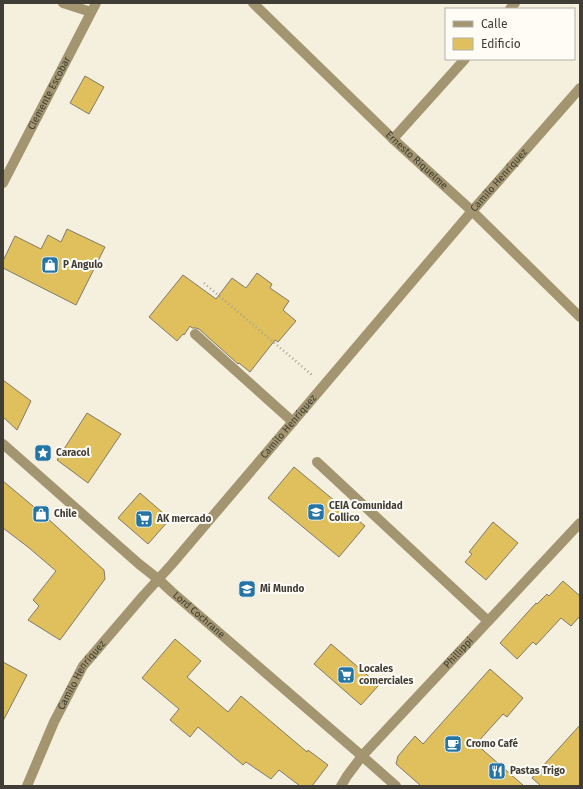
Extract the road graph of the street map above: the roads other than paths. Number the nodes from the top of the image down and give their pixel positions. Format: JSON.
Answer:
{"nodes":[{"id":1,"x":63,"y":3,"type":"edge"},
{"id":2,"x":96,"y":3,"type":"edge"},
{"id":3,"x":253,"y":3,"type":"edge"},
{"id":4,"x":91,"y":12,"type":"junction"},
{"id":5,"x":464,"y":60,"type":"edge"},
{"id":6,"x":580,"y":88,"type":"edge"},
{"id":7,"x":393,"y":138,"type":"junction"},
{"id":8,"x":3,"y":184,"type":"edge"},
{"id":9,"x":472,"y":211,"type":"junction"},
{"id":10,"x":580,"y":317,"type":"edge"},
{"id":11,"x":194,"y":334,"type":"dead end"},
{"id":12,"x":293,"y":422,"type":"junction"},
{"id":13,"x":3,"y":444,"type":"edge"},
{"id":14,"x":317,"y":462,"type":"dead end"},
{"id":15,"x":580,"y":523,"type":"edge"},
{"id":16,"x":158,"y":579,"type":"junction"},
{"id":17,"x":488,"y":621,"type":"junction"},
{"id":18,"x":362,"y":756,"type":"junction"},
{"id":19,"x":27,"y":786,"type":"edge"},
{"id":20,"x":341,"y":786,"type":"edge"},
{"id":21,"x":396,"y":786,"type":"edge"}],
"edges":[{"from":1,"to":4,"type":"street"},
{"from":2,"to":4,"type":"street","name":"Clemente Escobar"},
{"from":3,"to":7,"type":"street","name":"Ernesto Riquelme"},
{"from":4,"to":8,"type":"street","name":"Clemente Escobar"},
{"from":5,"to":7,"type":"street"},
{"from":6,"to":9,"type":"street","name":"Camilo Henríquez"},
{"from":7,"to":9,"type":"street","name":"Ernesto Riquelme"},
{"from":9,"to":10,"type":"street","name":"Ernesto Riquelme"},
{"from":9,"to":12,"type":"street","name":"Camilo Henríquez"},
{"from":11,"to":12,"type":"street"},
{"from":12,"to":16,"type":"street","name":"Camilo Henríquez"},
{"from":13,"to":16,"type":"street","name":"Lord Cochrane"},
{"from":14,"to":17,"type":"street"},
{"from":15,"to":17,"type":"street","name":"Phillippi"},
{"from":16,"to":18,"type":"street","name":"Lord Cochrane"},
{"from":16,"to":19,"type":"street","name":"Camilo Henríquez"},
{"from":17,"to":18,"type":"street","name":"Phillippi"},
{"from":18,"to":20,"type":"street","name":"Phillippi"},
{"from":18,"to":21,"type":"street","name":"Lord Cochrane"}]}
